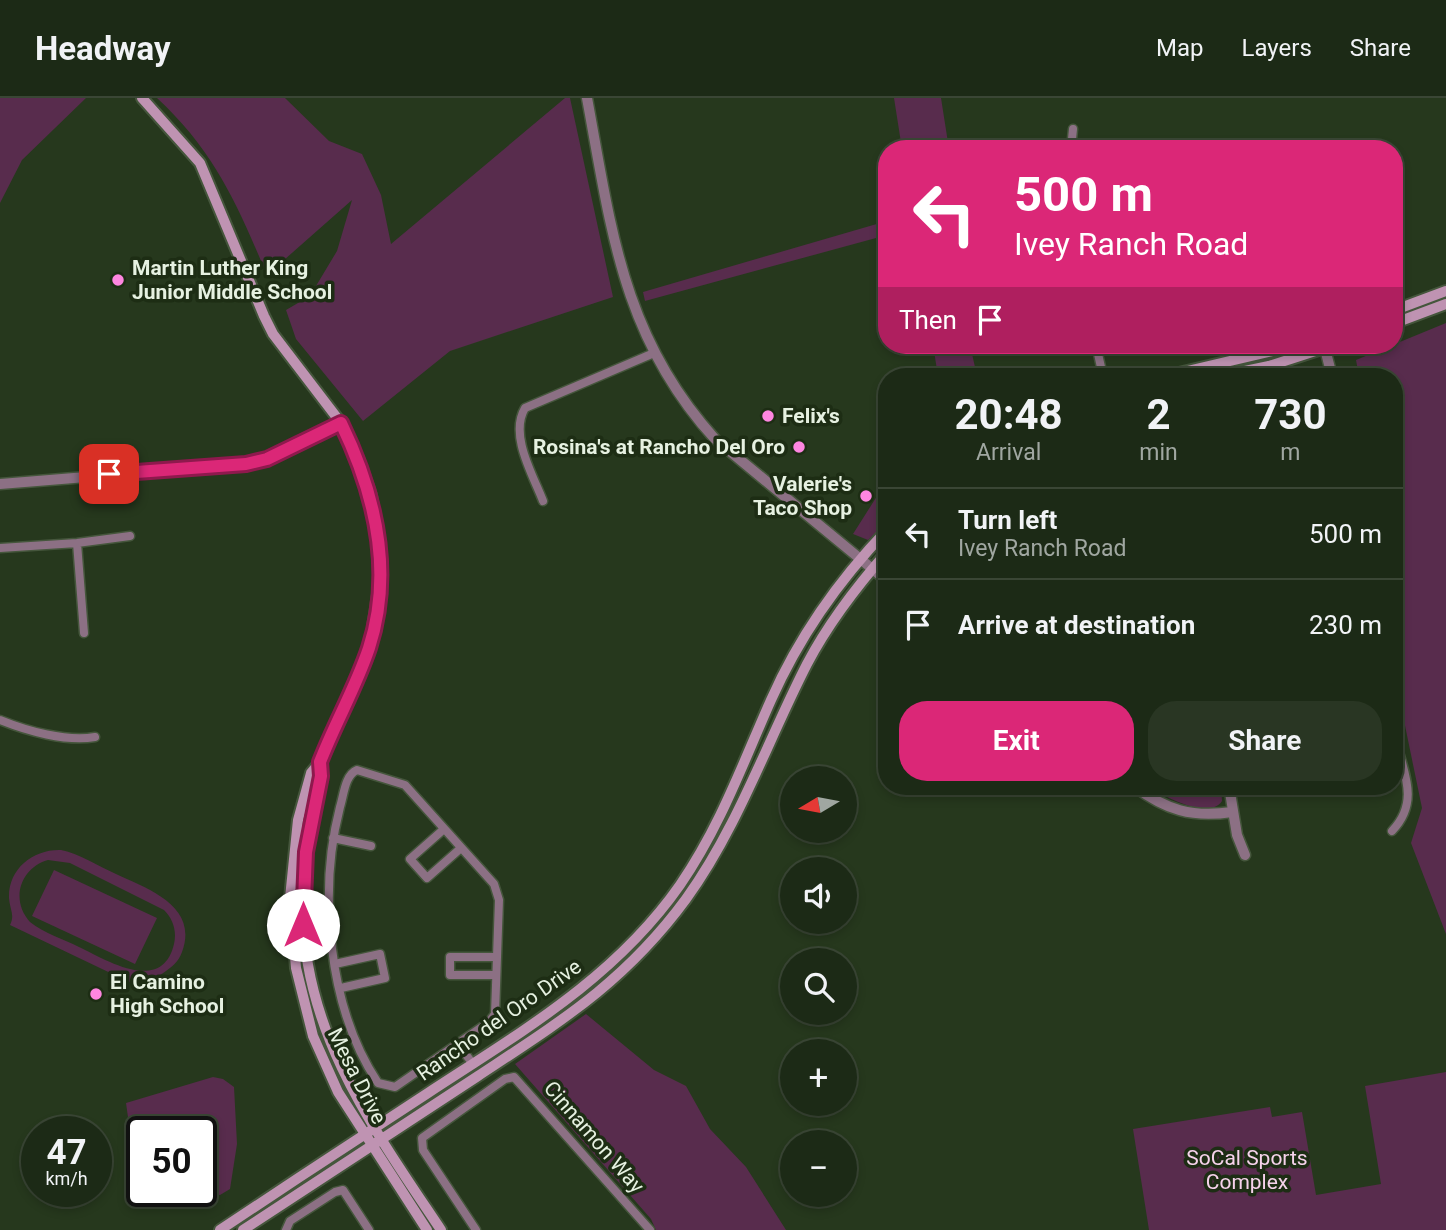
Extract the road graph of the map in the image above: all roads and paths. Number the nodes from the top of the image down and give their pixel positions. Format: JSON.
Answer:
{"nodes":[{"id":1,"x":142,"y":98,"type":"edge"},
{"id":2,"x":587,"y":98,"type":"edge"},
{"id":3,"x":1073,"y":128,"type":"dead end"},
{"id":4,"x":1072,"y":140,"type":"edge"},
{"id":5,"x":1446,"y":291,"type":"edge"},
{"id":6,"x":1446,"y":304,"type":"edge"},
{"id":7,"x":1403,"y":307,"type":"edge"},
{"id":8,"x":1403,"y":320,"type":"edge"},
{"id":9,"x":654,"y":352,"type":"junction"},
{"id":10,"x":1260,"y":354,"type":"edge"},
{"id":11,"x":1304,"y":354,"type":"edge"},
{"id":12,"x":1329,"y":354,"type":"edge"},
{"id":13,"x":1331,"y":365,"type":"junction"},
{"id":14,"x":1200,"y":368,"type":"edge"},
{"id":15,"x":1259,"y":368,"type":"edge"},
{"id":16,"x":1331,"y":368,"type":"edge"},
{"id":17,"x":1333,"y":368,"type":"edge"},
{"id":18,"x":341,"y":423,"type":"junction"},
{"id":19,"x":0,"y":484,"type":"edge"},
{"id":20,"x":543,"y":501,"type":"dead end"},
{"id":21,"x":130,"y":536,"type":"dead end"},
{"id":22,"x":878,"y":540,"type":"edge"},
{"id":23,"x":77,"y":544,"type":"junction"},
{"id":24,"x":0,"y":548,"type":"edge"},
{"id":25,"x":860,"y":559,"type":"junction"},
{"id":26,"x":878,"y":563,"type":"edge"},
{"id":27,"x":873,"y":569,"type":"junction"},
{"id":28,"x":878,"y":573,"type":"edge"},
{"id":29,"x":84,"y":633,"type":"dead end"},
{"id":30,"x":0,"y":720,"type":"edge"},
{"id":31,"x":95,"y":737,"type":"dead end"},
{"id":32,"x":1403,"y":776,"type":"edge"},
{"id":33,"x":1147,"y":795,"type":"edge"},
{"id":34,"x":1230,"y":795,"type":"edge"},
{"id":35,"x":1232,"y":812,"type":"junction"},
{"id":36,"x":444,"y":829,"type":"junction"},
{"id":37,"x":1392,"y":831,"type":"dead end"},
{"id":38,"x":333,"y":838,"type":"junction"},
{"id":39,"x":371,"y":846,"type":"dead end"},
{"id":40,"x":461,"y":848,"type":"junction"},
{"id":41,"x":1245,"y":855,"type":"dead end"},
{"id":42,"x":496,"y":957,"type":"junction"},
{"id":43,"x":335,"y":964,"type":"junction"},
{"id":44,"x":496,"y":975,"type":"junction"},
{"id":45,"x":341,"y":988,"type":"junction"},
{"id":46,"x":514,"y":1038,"type":"junction"},
{"id":47,"x":457,"y":1043,"type":"junction"},
{"id":48,"x":473,"y":1064,"type":"junction"},
{"id":49,"x":482,"y":1074,"type":"junction"},
{"id":50,"x":456,"y":1091,"type":"junction"},
{"id":51,"x":369,"y":1132,"type":"junction"},
{"id":52,"x":376,"y":1143,"type":"junction"},
{"id":53,"x":220,"y":1230,"type":"edge"},
{"id":54,"x":243,"y":1230,"type":"edge"},
{"id":55,"x":286,"y":1230,"type":"edge"},
{"id":56,"x":369,"y":1230,"type":"edge"},
{"id":57,"x":427,"y":1230,"type":"edge"},
{"id":58,"x":440,"y":1230,"type":"edge"},
{"id":59,"x":475,"y":1230,"type":"edge"},
{"id":60,"x":650,"y":1230,"type":"edge"}],
"edges":[{"from":1,"to":18,"type":"main road","name":"Mesa Drive"},
{"from":2,"to":9,"type":"street"},
{"from":3,"to":4,"type":"street"},
{"from":5,"to":7,"type":"main road"},
{"from":6,"to":8,"type":"main road"},
{"from":9,"to":20,"type":"street"},
{"from":9,"to":25,"type":"street"},
{"from":10,"to":14,"type":"main road"},
{"from":11,"to":15,"type":"main road"},
{"from":12,"to":13,"type":"street"},
{"from":13,"to":16,"type":"street"},
{"from":13,"to":17,"type":"street"},
{"from":18,"to":19,"type":"street"},
{"from":18,"to":51,"type":"main road","name":"Mesa Drive"},
{"from":21,"to":23,"type":"street"},
{"from":22,"to":25,"type":"main road","name":"Rancho del Oro Drive"},
{"from":23,"to":24,"type":"street"},
{"from":23,"to":29,"type":"street"},
{"from":25,"to":27,"type":"street"},
{"from":25,"to":46,"type":"main road","name":"Rancho del Oro Drive"},
{"from":26,"to":27,"type":"main road","name":"Rancho del Oro Drive"},
{"from":27,"to":28,"type":"street"},
{"from":27,"to":49,"type":"main road","name":"Rancho del Oro Drive"},
{"from":30,"to":31,"type":"street"},
{"from":32,"to":37,"type":"street"},
{"from":33,"to":35,"type":"street"},
{"from":34,"to":35,"type":"street"},
{"from":35,"to":41,"type":"street"},
{"from":36,"to":38,"type":"street"},
{"from":36,"to":40,"type":"street"},
{"from":36,"to":40,"type":"street"},
{"from":38,"to":39,"type":"street"},
{"from":38,"to":43,"type":"street"},
{"from":40,"to":42,"type":"street"},
{"from":42,"to":44,"type":"street"},
{"from":42,"to":44,"type":"street"},
{"from":43,"to":45,"type":"street"},
{"from":43,"to":45,"type":"street"},
{"from":44,"to":47,"type":"street"},
{"from":45,"to":47,"type":"street"},
{"from":46,"to":48,"type":"main road","name":"Rancho del Oro Drive"},
{"from":46,"to":49,"type":"main road"},
{"from":47,"to":48,"type":"street"},
{"from":48,"to":50,"type":"main road"},
{"from":48,"to":51,"type":"main road","name":"Rancho del Oro Drive"},
{"from":49,"to":50,"type":"main road","name":"Rancho del Oro Drive"},
{"from":50,"to":52,"type":"main road","name":"Rancho del Oro Drive"},
{"from":51,"to":52,"type":"main road","name":"Mesa Drive"},
{"from":51,"to":53,"type":"main road","name":"Rancho del Oro Drive"},
{"from":52,"to":54,"type":"main road","name":"Rancho del Oro Drive"},
{"from":52,"to":57,"type":"main road","name":"Mesa Drive"},
{"from":52,"to":58,"type":"main road","name":"Mesa Drive"},
{"from":55,"to":56,"type":"street"},
{"from":59,"to":60,"type":"street","name":"Cinnamon Way"}]}
